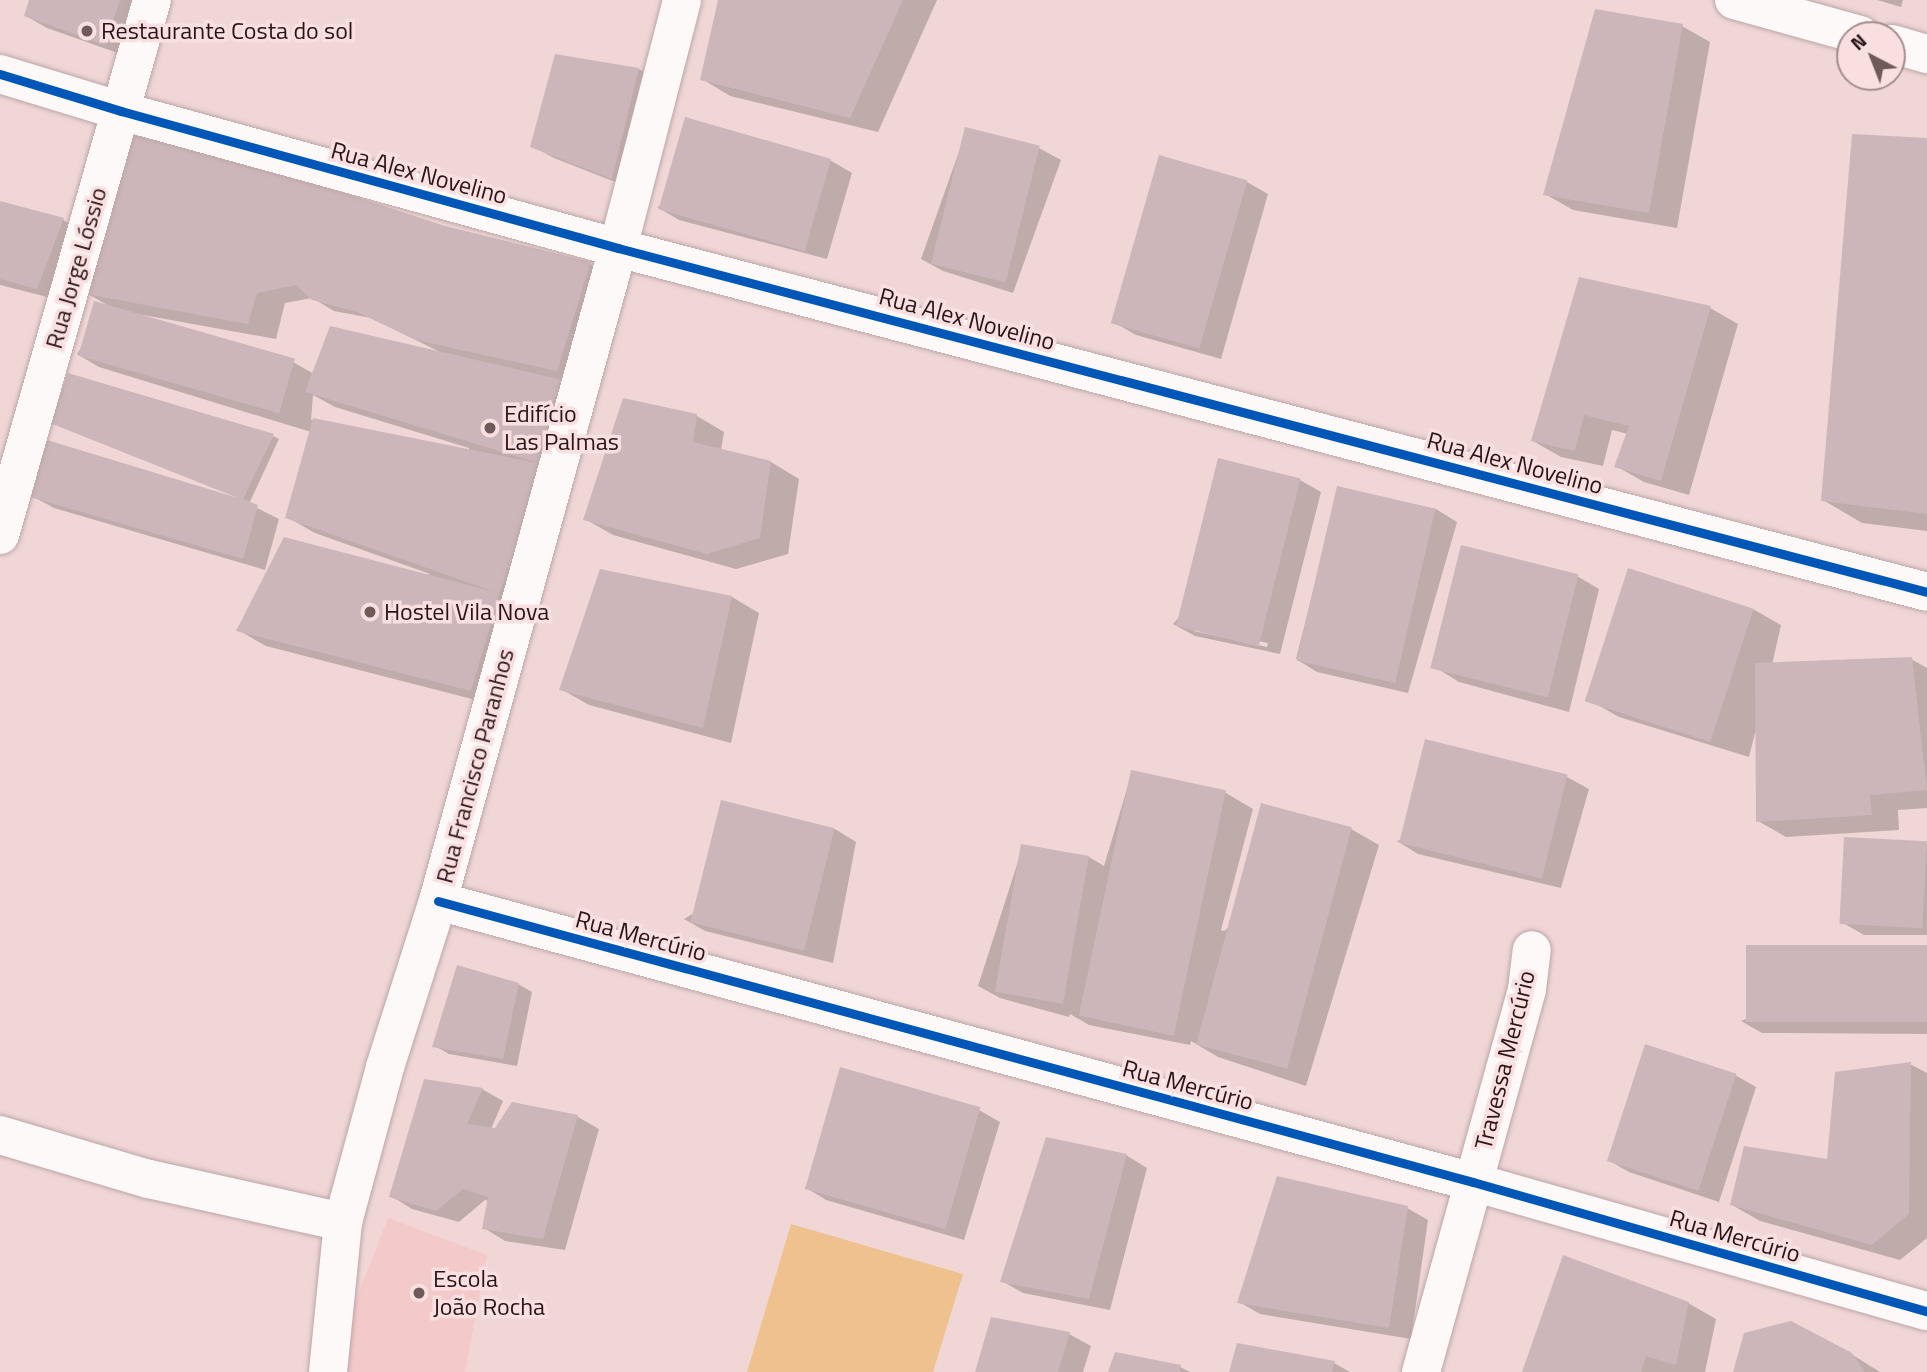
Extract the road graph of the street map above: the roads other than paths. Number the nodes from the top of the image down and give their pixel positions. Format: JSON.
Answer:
{"nodes":[{"id":1,"x":152,"y":0,"type":"edge"},
{"id":2,"x":682,"y":0,"type":"edge"},
{"id":3,"x":1734,"y":0,"type":"edge"},
{"id":4,"x":1836,"y":28,"type":"edge"},
{"id":5,"x":1906,"y":48,"type":"edge"},
{"id":6,"x":1927,"y":54,"type":"edge"},
{"id":7,"x":0,"y":74,"type":"edge"},
{"id":8,"x":121,"y":111,"type":"junction"},
{"id":9,"x":618,"y":248,"type":"junction"},
{"id":10,"x":0,"y":535,"type":"edge"},
{"id":11,"x":1927,"y":592,"type":"edge"},
{"id":12,"x":438,"y":901,"type":"junction"},
{"id":13,"x":1532,"y":950,"type":"dead end"},
{"id":14,"x":0,"y":1135,"type":"edge"},
{"id":15,"x":1473,"y":1182,"type":"junction"},
{"id":16,"x":343,"y":1223,"type":"junction"},
{"id":17,"x":1927,"y":1311,"type":"edge"},
{"id":18,"x":328,"y":1372,"type":"edge"},
{"id":19,"x":1421,"y":1372,"type":"edge"}],
"edges":[{"from":1,"to":8,"type":"street","name":"Rua Jorge Lóssio"},
{"from":2,"to":9,"type":"street","name":"Rua Francisco Paranhos"},
{"from":3,"to":4,"type":"street"},
{"from":5,"to":6,"type":"street"},
{"from":7,"to":8,"type":"street","name":"Rua Alex Novelino"},
{"from":8,"to":9,"type":"street","name":"Rua Alex Novelino"},
{"from":8,"to":10,"type":"street","name":"Rua Jorge Lóssio"},
{"from":9,"to":11,"type":"street","name":"Rua Alex Novelino"},
{"from":9,"to":12,"type":"street","name":"Rua Francisco Paranhos"},
{"from":12,"to":15,"type":"street","name":"Rua Mercúrio"},
{"from":12,"to":16,"type":"street","name":"Rua Francisco Paranhos"},
{"from":13,"to":15,"type":"street","name":"Travessa Mercúrio"},
{"from":14,"to":16,"type":"street"},
{"from":15,"to":17,"type":"street","name":"Rua Mercúrio"},
{"from":15,"to":19,"type":"street","name":"Travessa Mercúrio"},
{"from":16,"to":18,"type":"street","name":"Rua Francisco Paranhos"}]}
